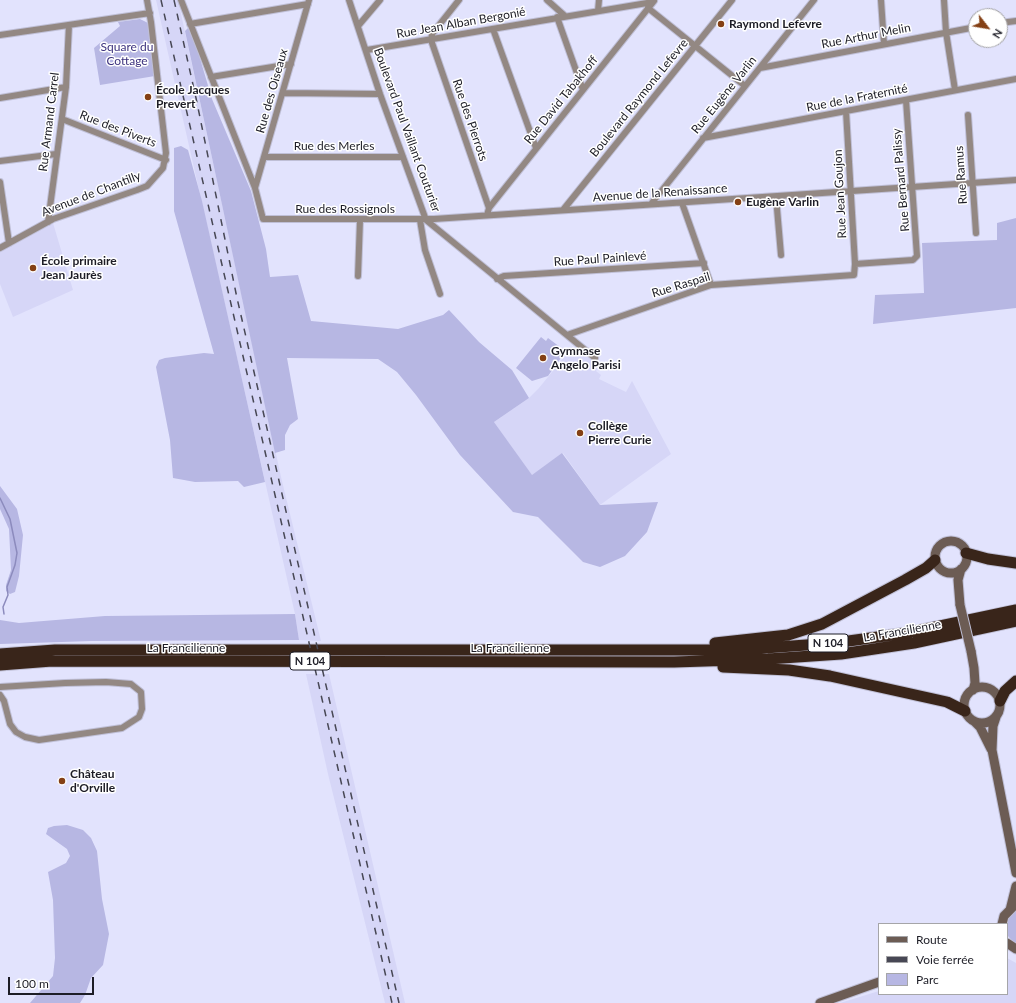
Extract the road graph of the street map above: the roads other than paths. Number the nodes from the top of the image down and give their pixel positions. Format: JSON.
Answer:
{"nodes":[{"id":1,"x":147,"y":0,"type":"edge"},
{"id":2,"x":181,"y":0,"type":"edge"},
{"id":3,"x":349,"y":0,"type":"edge"},
{"id":4,"x":380,"y":0,"type":"edge"},
{"id":5,"x":459,"y":0,"type":"edge"},
{"id":6,"x":547,"y":0,"type":"edge"},
{"id":7,"x":599,"y":0,"type":"edge"},
{"id":8,"x":732,"y":0,"type":"edge"},
{"id":9,"x":814,"y":0,"type":"edge"},
{"id":10,"x":881,"y":0,"type":"edge"},
{"id":11,"x":944,"y":0,"type":"edge"},
{"id":12,"x":654,"y":1,"type":"edge"},
{"id":13,"x":308,"y":2,"type":"edge"},
{"id":14,"x":648,"y":8,"type":"junction"},
{"id":15,"x":598,"y":11,"type":"junction"},
{"id":16,"x":150,"y":13,"type":"junction"},
{"id":17,"x":565,"y":16,"type":"junction"},
{"id":18,"x":557,"y":17,"type":"junction"},
{"id":19,"x":190,"y":24,"type":"junction"},
{"id":20,"x":69,"y":25,"type":"junction"},
{"id":21,"x":358,"y":26,"type":"junction"},
{"id":22,"x":968,"y":28,"type":"edge"},
{"id":23,"x":493,"y":29,"type":"junction"},
{"id":24,"x":946,"y":32,"type":"junction"},
{"id":25,"x":0,"y":35,"type":"edge"},
{"id":26,"x":431,"y":40,"type":"junction"},
{"id":27,"x":884,"y":44,"type":"junction"},
{"id":28,"x":696,"y":45,"type":"junction"},
{"id":29,"x":367,"y":50,"type":"junction"},
{"id":30,"x":291,"y":64,"type":"junction"},
{"id":31,"x":760,"y":68,"type":"junction"},
{"id":32,"x":211,"y":77,"type":"junction"},
{"id":33,"x":1016,"y":79,"type":"edge"},
{"id":34,"x":745,"y":86,"type":"junction"},
{"id":35,"x":66,"y":87,"type":"junction"},
{"id":36,"x":583,"y":90,"type":"junction"},
{"id":37,"x":955,"y":90,"type":"junction"},
{"id":38,"x":283,"y":93,"type":"junction"},
{"id":39,"x":380,"y":94,"type":"junction"},
{"id":40,"x":0,"y":98,"type":"edge"},
{"id":41,"x":906,"y":100,"type":"junction"},
{"id":42,"x":846,"y":111,"type":"junction"},
{"id":43,"x":968,"y":115,"type":"dead end"},
{"id":44,"x":62,"y":119,"type":"junction"},
{"id":45,"x":703,"y":138,"type":"junction"},
{"id":46,"x":536,"y":148,"type":"junction"},
{"id":47,"x":56,"y":154,"type":"junction"},
{"id":48,"x":265,"y":157,"type":"junction"},
{"id":49,"x":403,"y":157,"type":"junction"},
{"id":50,"x":166,"y":160,"type":"junction"},
{"id":51,"x":0,"y":161,"type":"edge"},
{"id":52,"x":1016,"y":180,"type":"edge"},
{"id":53,"x":0,"y":182,"type":"edge"},
{"id":54,"x":972,"y":183,"type":"junction"},
{"id":55,"x":912,"y":187,"type":"junction"},
{"id":56,"x":255,"y":188,"type":"junction"},
{"id":57,"x":849,"y":191,"type":"junction"},
{"id":58,"x":776,"y":197,"type":"junction"},
{"id":59,"x":682,"y":203,"type":"junction"},
{"id":60,"x":651,"y":204,"type":"junction"},
{"id":61,"x":489,"y":208,"type":"junction"},
{"id":62,"x":563,"y":210,"type":"junction"},
{"id":63,"x":487,"y":215,"type":"junction"},
{"id":64,"x":360,"y":220,"type":"junction"},
{"id":65,"x":423,"y":220,"type":"junction"},
{"id":66,"x":48,"y":222,"type":"junction"},
{"id":67,"x":976,"y":233,"type":"dead end"},
{"id":68,"x":9,"y":243,"type":"junction"},
{"id":69,"x":0,"y":248,"type":"edge"},
{"id":70,"x":781,"y":255,"type":"dead end"},
{"id":71,"x":704,"y":263,"type":"junction"},
{"id":72,"x":855,"y":264,"type":"junction"},
{"id":73,"x":854,"y":275,"type":"joint"},
{"id":74,"x":358,"y":276,"type":"dead end"},
{"id":75,"x":497,"y":279,"type":"junction"},
{"id":76,"x":712,"y":285,"type":"junction"},
{"id":77,"x":440,"y":294,"type":"dead end"},
{"id":78,"x":567,"y":334,"type":"junction"},
{"id":79,"x":595,"y":358,"type":"dead end"},
{"id":80,"x":966,"y":552,"type":"junction"},
{"id":81,"x":935,"y":560,"type":"junction"},
{"id":82,"x":1016,"y":563,"type":"edge"},
{"id":83,"x":961,"y":569,"type":"junction"},
{"id":84,"x":949,"y":573,"type":"junction"},
{"id":85,"x":960,"y":605,"type":"junction"},
{"id":86,"x":1016,"y":610,"type":"edge"},
{"id":87,"x":1016,"y":621,"type":"edge"},
{"id":88,"x":636,"y":649,"type":"junction"},
{"id":89,"x":970,"y":651,"type":"junction"},
{"id":90,"x":0,"y":654,"type":"edge"},
{"id":91,"x":674,"y":662,"type":"junction"},
{"id":92,"x":0,"y":665,"type":"edge"},
{"id":93,"x":1016,"y":681,"type":"edge"},
{"id":94,"x":0,"y":687,"type":"edge"},
{"id":95,"x":983,"y":687,"type":"junction"},
{"id":96,"x":973,"y":690,"type":"junction"},
{"id":97,"x":0,"y":695,"type":"edge"},
{"id":98,"x":1000,"y":701,"type":"junction"},
{"id":99,"x":965,"y":711,"type":"junction"},
{"id":100,"x":996,"y":717,"type":"junction"},
{"id":101,"x":973,"y":720,"type":"junction"},
{"id":102,"x":992,"y":750,"type":"junction"},
{"id":103,"x":1016,"y":873,"type":"edge"},
{"id":104,"x":1016,"y":886,"type":"edge"},
{"id":105,"x":1013,"y":908,"type":"edge"},
{"id":106,"x":1002,"y":923,"type":"edge"},
{"id":107,"x":878,"y":982,"type":"edge"},
{"id":108,"x":820,"y":1003,"type":"edge"}],
"edges":[{"from":1,"to":16,"type":"street"},
{"from":2,"to":19,"type":"street"},
{"from":3,"to":21,"type":"street","name":"Boulevard Paul Vaillant Couturier"},
{"from":4,"to":21,"type":"street"},
{"from":5,"to":26,"type":"street"},
{"from":6,"to":17,"type":"street"},
{"from":7,"to":15,"type":"street"},
{"from":8,"to":28,"type":"street","name":"Boulevard Raymond Lefevre"},
{"from":9,"to":31,"type":"street","name":"Rue Eugène Varlin"},
{"from":10,"to":27,"type":"street"},
{"from":11,"to":24,"type":"street"},
{"from":12,"to":14,"type":"street","name":"Rue David Tabakhoff"},
{"from":12,"to":15,"type":"street","name":"Rue Jean Alban Bergonié"},
{"from":13,"to":19,"type":"street"},
{"from":13,"to":30,"type":"street","name":"Rue des Oiseaux"},
{"from":14,"to":28,"type":"street"},
{"from":14,"to":36,"type":"street","name":"Rue David Tabakhoff"},
{"from":15,"to":17,"type":"street","name":"Rue Jean Alban Bergonié"},
{"from":16,"to":20,"type":"street"},
{"from":16,"to":50,"type":"street"},
{"from":17,"to":18,"type":"street","name":"Rue Jean Alban Bergonié"},
{"from":18,"to":23,"type":"street","name":"Rue Jean Alban Bergonié"},
{"from":18,"to":36,"type":"street"},
{"from":19,"to":32,"type":"street"},
{"from":20,"to":25,"type":"street"},
{"from":20,"to":35,"type":"street","name":"Rue Armand Carrel"},
{"from":21,"to":29,"type":"street","name":"Boulevard Paul Vaillant Couturier"},
{"from":22,"to":24,"type":"street","name":"Rue Arthur Melin"},
{"from":23,"to":26,"type":"street","name":"Rue Jean Alban Bergonié"},
{"from":23,"to":46,"type":"street"},
{"from":24,"to":27,"type":"street","name":"Rue Arthur Melin"},
{"from":24,"to":37,"type":"street"},
{"from":26,"to":29,"type":"street","name":"Rue Jean Alban Bergonié"},
{"from":26,"to":61,"type":"street","name":"Rue des Pierrots"},
{"from":27,"to":31,"type":"street","name":"Rue Arthur Melin"},
{"from":28,"to":34,"type":"street"},
{"from":28,"to":62,"type":"street","name":"Boulevard Raymond Lefevre"},
{"from":29,"to":39,"type":"street","name":"Boulevard Paul Vaillant Couturier"},
{"from":30,"to":32,"type":"street"},
{"from":30,"to":38,"type":"street","name":"Rue des Oiseaux"},
{"from":31,"to":34,"type":"street","name":"Rue Eugène Varlin"},
{"from":32,"to":56,"type":"street"},
{"from":33,"to":37,"type":"street","name":"Rue de la Fraternité"},
{"from":34,"to":45,"type":"street","name":"Rue Eugène Varlin"},
{"from":35,"to":40,"type":"street"},
{"from":35,"to":44,"type":"street","name":"Rue Armand Carrel"},
{"from":36,"to":46,"type":"street","name":"Rue David Tabakhoff"},
{"from":37,"to":41,"type":"street","name":"Rue de la Fraternité"},
{"from":38,"to":39,"type":"street"},
{"from":38,"to":48,"type":"street","name":"Rue des Oiseaux"},
{"from":39,"to":49,"type":"street","name":"Boulevard Paul Vaillant Couturier"},
{"from":41,"to":42,"type":"street","name":"Rue de la Fraternité"},
{"from":41,"to":55,"type":"street","name":"Rue Bernard Palissy"},
{"from":42,"to":45,"type":"street","name":"Rue de la Fraternité"},
{"from":42,"to":57,"type":"street","name":"Rue Jean Goujon"},
{"from":43,"to":54,"type":"street","name":"Rue Ramus"},
{"from":44,"to":47,"type":"street","name":"Rue Armand Carrel"},
{"from":44,"to":50,"type":"street","name":"Rue des Piverts"},
{"from":45,"to":60,"type":"street","name":"Rue Eugène Varlin"},
{"from":46,"to":61,"type":"street","name":"Rue David Tabakhoff"},
{"from":47,"to":51,"type":"street"},
{"from":47,"to":66,"type":"street","name":"Rue Armand Carrel"},
{"from":48,"to":49,"type":"street","name":"Rue des Merles"},
{"from":48,"to":56,"type":"street","name":"Rue des Oiseaux"},
{"from":49,"to":65,"type":"street","name":"Boulevard Paul Vaillant Couturier"},
{"from":50,"to":66,"type":"street","name":"Avenue de Chantilly"},
{"from":52,"to":54,"type":"street","name":"Avenue de la Renaissance"},
{"from":53,"to":68,"type":"street"},
{"from":54,"to":55,"type":"street","name":"Avenue de la Renaissance"},
{"from":54,"to":67,"type":"street","name":"Rue Ramus"},
{"from":55,"to":57,"type":"street","name":"Avenue de la Renaissance"},
{"from":55,"to":72,"type":"street","name":"Rue Bernard Palissy"},
{"from":56,"to":64,"type":"street","name":"Rue des Rossignols"},
{"from":57,"to":58,"type":"street","name":"Avenue de la Renaissance"},
{"from":57,"to":72,"type":"street","name":"Rue Jean Goujon"},
{"from":58,"to":59,"type":"street","name":"Avenue de la Renaissance"},
{"from":58,"to":70,"type":"street"},
{"from":59,"to":60,"type":"street","name":"Avenue de la Renaissance"},
{"from":59,"to":71,"type":"street"},
{"from":60,"to":62,"type":"street","name":"Avenue de la Renaissance"},
{"from":61,"to":63,"type":"street","name":"Rue David Tabakhoff"},
{"from":62,"to":63,"type":"street","name":"Avenue de la Renaissance"},
{"from":63,"to":65,"type":"street","name":"Avenue de la Renaissance"},
{"from":64,"to":65,"type":"street","name":"Rue des Rossignols"},
{"from":64,"to":74,"type":"street"},
{"from":65,"to":75,"type":"street","name":"Boulevard Paul Vaillant Couturier"},
{"from":65,"to":77,"type":"street"},
{"from":66,"to":68,"type":"street","name":"Avenue de Chantilly"},
{"from":68,"to":69,"type":"street","name":"Avenue de Chantilly"},
{"from":71,"to":75,"type":"street","name":"Rue Paul Painlevé"},
{"from":71,"to":76,"type":"street"},
{"from":72,"to":73,"type":"street","name":"Rue Jean Goujon"},
{"from":73,"to":76,"type":"street","name":"Rue Raspail"},
{"from":75,"to":78,"type":"street","name":"Boulevard Paul Vaillant Couturier"},
{"from":76,"to":78,"type":"street","name":"Rue Raspail"},
{"from":78,"to":79,"type":"street","name":"Boulevard Paul Vaillant Couturier"},
{"from":80,"to":81,"type":"street"},
{"from":80,"to":82,"type":"highway"},
{"from":80,"to":83,"type":"street"},
{"from":81,"to":84,"type":"street"},
{"from":81,"to":88,"type":"highway"},
{"from":83,"to":84,"type":"street"},
{"from":83,"to":85,"type":"street"},
{"from":84,"to":85,"type":"street"},
{"from":85,"to":89,"type":"street","bridge":true},
{"from":86,"to":88,"type":"highway","name":"La Francilienne","number":"N 104"},
{"from":87,"to":91,"type":"highway","name":"La Francilienne","number":"N 104"},
{"from":88,"to":90,"type":"highway","name":"La Francilienne","number":"N 104"},
{"from":89,"to":95,"type":"street"},
{"from":89,"to":96,"type":"street"},
{"from":91,"to":92,"type":"highway","name":"La Francilienne","number":"N 104"},
{"from":91,"to":99,"type":"highway"},
{"from":93,"to":98,"type":"highway"},
{"from":94,"to":97,"type":"street"},
{"from":95,"to":96,"type":"street"},
{"from":95,"to":98,"type":"street"},
{"from":96,"to":99,"type":"street"},
{"from":98,"to":100,"type":"street"},
{"from":99,"to":101,"type":"street"},
{"from":100,"to":101,"type":"street"},
{"from":100,"to":102,"type":"street"},
{"from":101,"to":102,"type":"street"},
{"from":102,"to":103,"type":"street"},
{"from":104,"to":105,"type":"street"},
{"from":105,"to":106,"type":"street"},
{"from":107,"to":108,"type":"street"}]}
